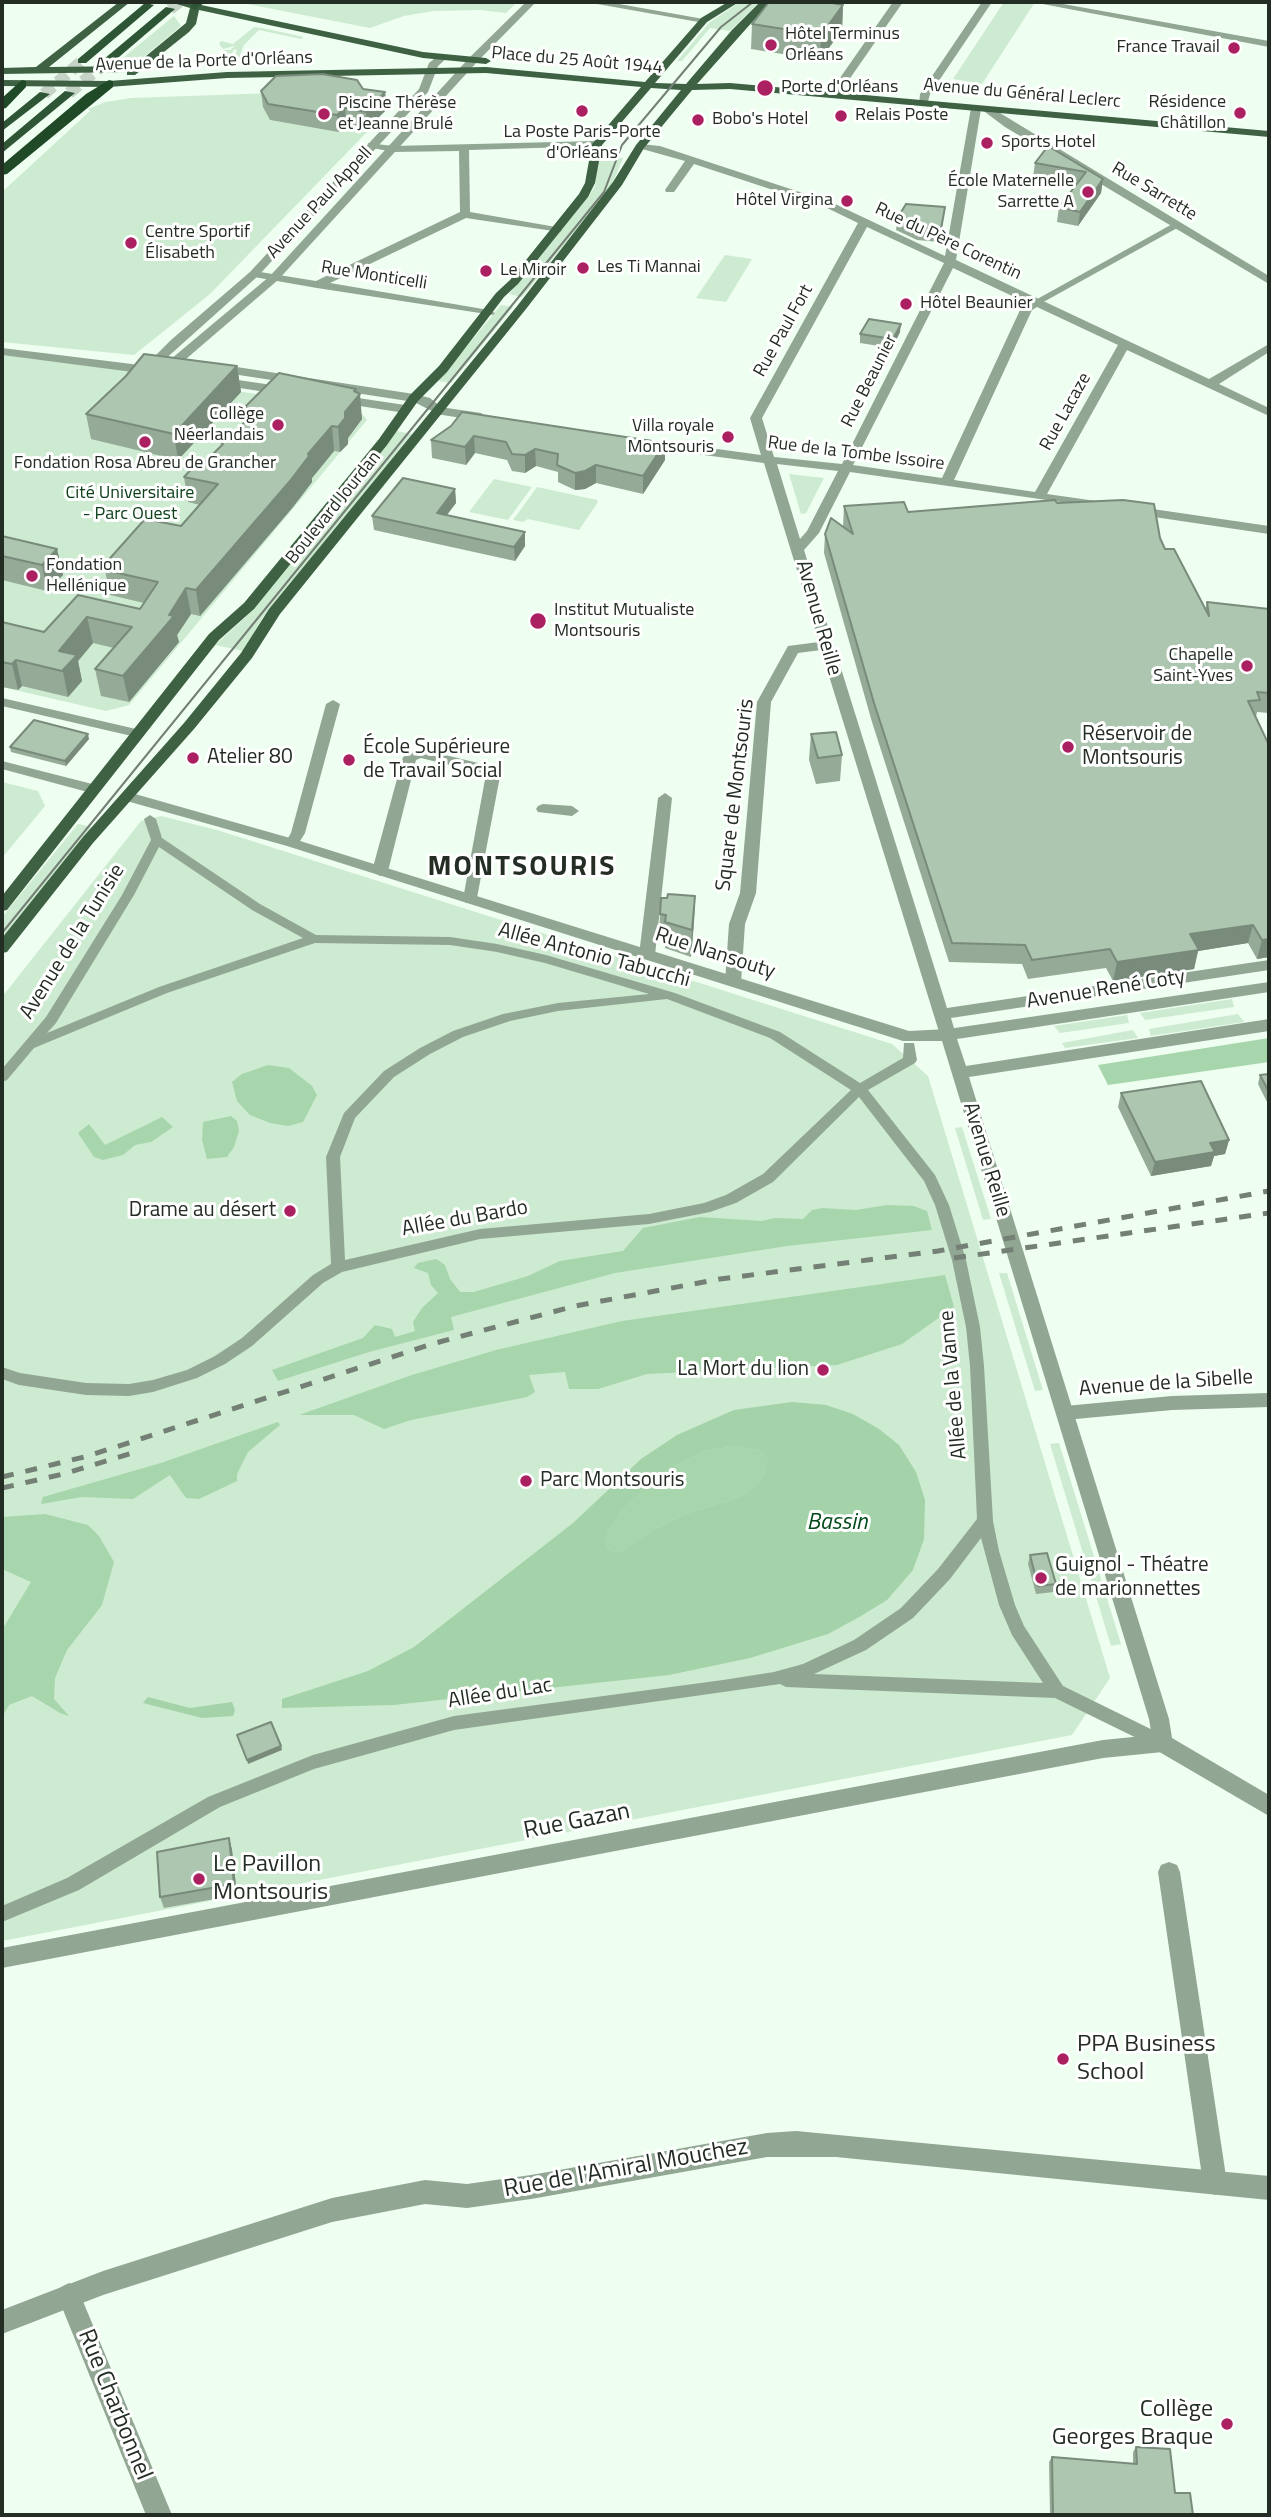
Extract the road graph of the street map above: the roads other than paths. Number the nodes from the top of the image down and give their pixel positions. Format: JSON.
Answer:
{"nodes":[{"id":1,"x":125,"y":2,"type":"edge"},
{"id":2,"x":531,"y":2,"type":"edge"},
{"id":3,"x":591,"y":2,"type":"edge"},
{"id":4,"x":734,"y":2,"type":"edge"},
{"id":5,"x":765,"y":2,"type":"edge"},
{"id":6,"x":898,"y":2,"type":"edge"},
{"id":7,"x":987,"y":2,"type":"edge"},
{"id":8,"x":1037,"y":2,"type":"edge"},
{"id":9,"x":198,"y":4,"type":"edge"},
{"id":10,"x":149,"y":5,"type":"dead end"},
{"id":11,"x":172,"y":6,"type":"edge"},
{"id":12,"x":704,"y":20,"type":"junction"},
{"id":13,"x":1269,"y":44,"type":"edge"},
{"id":14,"x":443,"y":57,"type":"junction"},
{"id":15,"x":473,"y":60,"type":"junction"},
{"id":16,"x":82,"y":61,"type":"tunnel mouth"},
{"id":17,"x":108,"y":65,"type":"junction"},
{"id":18,"x":139,"y":69,"type":"junction"},
{"id":19,"x":39,"y":70,"type":"junction"},
{"id":20,"x":2,"y":71,"type":"edge"},
{"id":21,"x":464,"y":71,"type":"junction"},
{"id":22,"x":430,"y":72,"type":"junction"},
{"id":23,"x":652,"y":80,"type":"junction"},
{"id":24,"x":2,"y":83,"type":"edge"},
{"id":25,"x":692,"y":83,"type":"junction"},
{"id":26,"x":109,"y":84,"type":"junction"},
{"id":27,"x":22,"y":85,"type":"junction"},
{"id":28,"x":42,"y":90,"type":"junction"},
{"id":29,"x":69,"y":93,"type":"tunnel mouth"},
{"id":30,"x":833,"y":95,"type":"junction"},
{"id":31,"x":923,"y":103,"type":"junction"},
{"id":32,"x":2,"y":105,"type":"edge"},
{"id":33,"x":981,"y":108,"type":"junction"},
{"id":34,"x":2,"y":128,"type":"edge"},
{"id":35,"x":1269,"y":134,"type":"edge"},
{"id":36,"x":597,"y":144,"type":"junction"},
{"id":37,"x":372,"y":145,"type":"junction"},
{"id":38,"x":640,"y":146,"type":"junction"},
{"id":39,"x":464,"y":147,"type":"junction"},
{"id":40,"x":393,"y":149,"type":"junction"},
{"id":41,"x":2,"y":150,"type":"edge"},
{"id":42,"x":691,"y":160,"type":"junction"},
{"id":43,"x":2,"y":171,"type":"edge"},
{"id":44,"x":670,"y":190,"type":"dead end"},
{"id":45,"x":465,"y":214,"type":"junction"},
{"id":46,"x":864,"y":222,"type":"junction"},
{"id":47,"x":1176,"y":225,"type":"junction"},
{"id":48,"x":556,"y":230,"type":"junction"},
{"id":49,"x":950,"y":262,"type":"junction"},
{"id":50,"x":254,"y":274,"type":"junction"},
{"id":51,"x":274,"y":278,"type":"junction"},
{"id":52,"x":1269,"y":281,"type":"edge"},
{"id":53,"x":317,"y":285,"type":"junction"},
{"id":54,"x":1035,"y":303,"type":"junction"},
{"id":55,"x":489,"y":313,"type":"junction"},
{"id":56,"x":1124,"y":345,"type":"junction"},
{"id":57,"x":1269,"y":347,"type":"edge"},
{"id":58,"x":2,"y":351,"type":"edge"},
{"id":59,"x":175,"y":362,"type":"junction"},
{"id":60,"x":148,"y":370,"type":"junction"},
{"id":61,"x":184,"y":376,"type":"edge"},
{"id":62,"x":209,"y":380,"type":"edge"},
{"id":63,"x":1210,"y":384,"type":"junction"},
{"id":64,"x":410,"y":403,"type":"junction"},
{"id":65,"x":440,"y":411,"type":"junction"},
{"id":66,"x":1269,"y":412,"type":"edge"},
{"id":67,"x":491,"y":419,"type":"edge"},
{"id":68,"x":632,"y":441,"type":"edge"},
{"id":69,"x":769,"y":460,"type":"junction"},
{"id":70,"x":845,"y":468,"type":"junction"},
{"id":71,"x":946,"y":483,"type":"junction"},
{"id":72,"x":1039,"y":496,"type":"junction"},
{"id":73,"x":1269,"y":530,"type":"edge"},
{"id":74,"x":798,"y":548,"type":"junction"},
{"id":75,"x":825,"y":646,"type":"junction"},
{"id":76,"x":2,"y":702,"type":"edge"},
{"id":77,"x":333,"y":704,"type":"dead end"},
{"id":78,"x":136,"y":733,"type":"junction"},
{"id":79,"x":2,"y":765,"type":"edge"},
{"id":80,"x":95,"y":789,"type":"junction"},
{"id":81,"x":128,"y":797,"type":"junction"},
{"id":82,"x":665,"y":798,"type":"dead end"},
{"id":83,"x":543,"y":809,"type":"dead end"},
{"id":84,"x":572,"y":811,"type":"dead end"},
{"id":85,"x":150,"y":819,"type":"dead end"},
{"id":86,"x":157,"y":840,"type":"junction"},
{"id":87,"x":292,"y":843,"type":"junction"},
{"id":88,"x":380,"y":871,"type":"junction"},
{"id":89,"x":471,"y":899,"type":"junction"},
{"id":90,"x":2,"y":906,"type":"edge"},
{"id":91,"x":314,"y":939,"type":"junction"},
{"id":92,"x":2,"y":948,"type":"edge"},
{"id":93,"x":647,"y":955,"type":"junction"},
{"id":94,"x":1269,"y":965,"type":"edge"},
{"id":95,"x":733,"y":982,"type":"junction"},
{"id":96,"x":1269,"y":987,"type":"edge"},
{"id":97,"x":671,"y":996,"type":"junction"},
{"id":98,"x":942,"y":1014,"type":"junction"},
{"id":99,"x":1269,"y":1025,"type":"edge"},
{"id":100,"x":948,"y":1035,"type":"junction"},
{"id":101,"x":30,"y":1046,"type":"junction"},
{"id":102,"x":909,"y":1046,"type":"dead end"},
{"id":103,"x":959,"y":1073,"type":"junction"},
{"id":104,"x":2,"y":1077,"type":"edge"},
{"id":105,"x":860,"y":1088,"type":"junction"},
{"id":106,"x":338,"y":1267,"type":"junction"},
{"id":107,"x":2,"y":1373,"type":"edge"},
{"id":108,"x":1269,"y":1400,"type":"edge"},
{"id":109,"x":1065,"y":1413,"type":"junction"},
{"id":110,"x":985,"y":1521,"type":"junction"},
{"id":111,"x":774,"y":1679,"type":"junction"},
{"id":112,"x":1056,"y":1691,"type":"junction"},
{"id":113,"x":1163,"y":1743,"type":"junction"},
{"id":114,"x":1269,"y":1806,"type":"edge"},
{"id":115,"x":1169,"y":1872,"type":"dead end"},
{"id":116,"x":2,"y":1914,"type":"edge"},
{"id":117,"x":2,"y":1958,"type":"edge"},
{"id":118,"x":1215,"y":2183,"type":"junction"},
{"id":119,"x":1269,"y":2188,"type":"edge"},
{"id":120,"x":69,"y":2295,"type":"junction"},
{"id":121,"x":2,"y":2322,"type":"edge"},
{"id":122,"x":159,"y":2515,"type":"edge"}],
"edges":[{"from":1,"to":19,"type":"main road"},
{"from":2,"to":15,"type":"street","name":"Avenue Paul Appell"},
{"from":3,"to":12,"type":"street"},
{"from":4,"to":12,"type":"main road","name":"Boulevard Jourdan"},
{"from":5,"to":25,"type":"main road","name":"Boulevard Jourdan"},
{"from":6,"to":30,"type":"street"},
{"from":7,"to":31,"type":"street"},
{"from":8,"to":13,"type":"street"},
{"from":9,"to":11,"type":"main road","name":"Place du 25 Août 1944"},
{"from":9,"to":14,"type":"main road","name":"Place du 25 Août 1944"},
{"from":9,"to":18,"type":"main road"},
{"from":10,"to":16,"type":"highway"},
{"from":11,"to":17,"type":"highway"},
{"from":12,"to":23,"type":"main road","name":"Boulevard Jourdan"},
{"from":14,"to":15,"type":"main road","name":"Place du 25 Août 1944"},
{"from":14,"to":22,"type":"street","name":"Avenue Paul Appell"},
{"from":15,"to":21,"type":"street","name":"Avenue Paul Appell"},
{"from":15,"to":23,"type":"main road","name":"Place du 25 Août 1944"},
{"from":17,"to":18,"type":"main road","name":"Avenue de la Porte d'Orléans"},
{"from":17,"to":19,"type":"main road","name":"Avenue de la Porte d'Orléans"},
{"from":18,"to":26,"type":"main road"},
{"from":19,"to":20,"type":"main road","name":"Avenue de la Porte d'Orléans"},
{"from":19,"to":27,"type":"main road"},
{"from":21,"to":22,"type":"main road","name":"Place du 25 Août 1944"},
{"from":21,"to":23,"type":"main road","name":"Place du 25 Août 1944"},
{"from":21,"to":40,"type":"street","name":"Avenue Paul Appell"},
{"from":22,"to":26,"type":"main road","name":"Avenue de la Porte d'Orléans"},
{"from":22,"to":37,"type":"street","name":"Avenue Paul Appell"},
{"from":23,"to":25,"type":"main road","name":"Place du 25 Août 1944"},
{"from":23,"to":36,"type":"main road","name":"Boulevard Jourdan"},
{"from":24,"to":27,"type":"main road","name":"Avenue de la Porte d'Orléans"},
{"from":25,"to":30,"type":"main road","name":"Avenue du Général Leclerc"},
{"from":25,"to":38,"type":"main road","name":"Boulevard Jourdan"},
{"from":26,"to":28,"type":"main road","name":"Avenue de la Porte d'Orléans"},
{"from":26,"to":43,"type":"highway"},
{"from":27,"to":28,"type":"main road","name":"Avenue de la Porte d'Orléans"},
{"from":27,"to":32,"type":"highway"},
{"from":28,"to":34,"type":"highway"},
{"from":29,"to":41,"type":"highway"},
{"from":30,"to":31,"type":"main road","name":"Avenue du Général Leclerc"},
{"from":31,"to":33,"type":"main road","name":"Avenue du Général Leclerc"},
{"from":33,"to":35,"type":"main road","name":"Avenue du Général Leclerc"},
{"from":33,"to":47,"type":"street","name":"Rue Sarrette"},
{"from":33,"to":49,"type":"street","name":"Rue Beaunier"},
{"from":36,"to":39,"type":"street"},
{"from":36,"to":48,"type":"main road","name":"Boulevard Jourdan"},
{"from":37,"to":40,"type":"street"},
{"from":37,"to":50,"type":"street","name":"Avenue Paul Appell"},
{"from":38,"to":42,"type":"street","name":"Rue du Père Corentin"},
{"from":38,"to":65,"type":"main road","name":"Boulevard Jourdan"},
{"from":39,"to":40,"type":"street"},
{"from":39,"to":45,"type":"street"},
{"from":40,"to":51,"type":"street","name":"Avenue Paul Appell"},
{"from":42,"to":44,"type":"street"},
{"from":42,"to":46,"type":"street","name":"Rue du Père Corentin"},
{"from":45,"to":48,"type":"street"},
{"from":45,"to":53,"type":"street"},
{"from":46,"to":49,"type":"street","name":"Rue du Père Corentin"},
{"from":46,"to":69,"type":"street","name":"Rue Paul Fort"},
{"from":47,"to":52,"type":"street","name":"Rue Sarrette"},
{"from":47,"to":54,"type":"street"},
{"from":48,"to":55,"type":"main road","name":"Boulevard Jourdan"},
{"from":49,"to":54,"type":"street","name":"Rue du Père Corentin"},
{"from":49,"to":70,"type":"street","name":"Rue Beaunier"},
{"from":50,"to":51,"type":"street","name":"Rue Monticelli"},
{"from":50,"to":60,"type":"street","name":"Avenue Paul Appell"},
{"from":51,"to":53,"type":"street","name":"Rue Monticelli"},
{"from":51,"to":59,"type":"street","name":"Avenue Paul Appell"},
{"from":53,"to":55,"type":"street","name":"Rue Monticelli"},
{"from":54,"to":56,"type":"street","name":"Rue du Père Corentin"},
{"from":54,"to":71,"type":"street"},
{"from":55,"to":64,"type":"main road","name":"Boulevard Jourdan"},
{"from":56,"to":63,"type":"street","name":"Rue du Père Corentin"},
{"from":56,"to":72,"type":"street","name":"Rue Lacaze"},
{"from":57,"to":63,"type":"street"},
{"from":58,"to":60,"type":"street"},
{"from":59,"to":60,"type":"street","name":"Avenue Paul Appell"},
{"from":59,"to":64,"type":"street"},
{"from":60,"to":61,"type":"street"},
{"from":62,"to":64,"type":"street"},
{"from":63,"to":66,"type":"street","name":"Rue du Père Corentin"},
{"from":64,"to":65,"type":"street"},
{"from":64,"to":78,"type":"main road","name":"Boulevard Jourdan"},
{"from":65,"to":67,"type":"street"},
{"from":65,"to":81,"type":"main road","name":"Boulevard Jourdan"},
{"from":68,"to":69,"type":"street","name":"Rue de la Tombe Issoire"},
{"from":69,"to":70,"type":"street","name":"Rue de la Tombe Issoire"},
{"from":69,"to":74,"type":"street","name":"Avenue Reille"},
{"from":70,"to":71,"type":"street","name":"Rue de la Tombe Issoire"},
{"from":70,"to":74,"type":"street","name":"Rue Beaunier"},
{"from":71,"to":72,"type":"street","name":"Rue de la Tombe Issoire"},
{"from":72,"to":73,"type":"street","name":"Rue de la Tombe Issoire"},
{"from":74,"to":75,"type":"street","name":"Avenue Reille"},
{"from":75,"to":95,"type":"street","name":"Square de Montsouris"},
{"from":75,"to":98,"type":"street","name":"Avenue Reille"},
{"from":76,"to":78,"type":"street"},
{"from":77,"to":87,"type":"street"},
{"from":78,"to":80,"type":"main road","name":"Boulevard Jourdan"},
{"from":79,"to":80,"type":"street"},
{"from":80,"to":90,"type":"main road","name":"Boulevard Jourdan"},
{"from":81,"to":87,"type":"street","name":"Rue Nansouty"},
{"from":81,"to":92,"type":"main road","name":"Boulevard Jourdan"},
{"from":82,"to":93,"type":"street"},
{"from":83,"to":84,"type":"street"},
{"from":85,"to":86,"type":"street"},
{"from":86,"to":91,"type":"street","name":"Allée Antonio Tabucchi"},
{"from":86,"to":101,"type":"street","name":"Avenue de la Tunisie"},
{"from":87,"to":88,"type":"street","name":"Rue Nansouty"},
{"from":88,"to":89,"type":"street","name":"Rue Nansouty"},
{"from":88,"to":89,"type":"street"},
{"from":89,"to":93,"type":"street","name":"Rue Nansouty"},
{"from":91,"to":97,"type":"street","name":"Allée Antonio Tabucchi"},
{"from":91,"to":101,"type":"street"},
{"from":93,"to":95,"type":"street","name":"Rue Nansouty"},
{"from":94,"to":98,"type":"street"},
{"from":95,"to":100,"type":"street","name":"Rue Nansouty"},
{"from":96,"to":100,"type":"street","name":"Avenue René Coty"},
{"from":97,"to":105,"type":"street","name":"Allée Antonio Tabucchi"},
{"from":97,"to":106,"type":"street"},
{"from":98,"to":100,"type":"street","name":"Avenue Reille"},
{"from":99,"to":103,"type":"street"},
{"from":100,"to":103,"type":"street","name":"Avenue Reille"},
{"from":101,"to":104,"type":"street","name":"Avenue de la Tunisie"},
{"from":102,"to":105,"type":"street","name":"Allée du Bardo"},
{"from":103,"to":109,"type":"street","name":"Avenue Reille"},
{"from":105,"to":106,"type":"street","name":"Allée du Bardo"},
{"from":105,"to":110,"type":"street","name":"Allée de la Vanne"},
{"from":106,"to":107,"type":"street","name":"Allée du Bardo"},
{"from":108,"to":109,"type":"street","name":"Avenue de la Sibelle"},
{"from":109,"to":113,"type":"street","name":"Avenue Reille"},
{"from":110,"to":111,"type":"street","name":"Allée du Lac"},
{"from":110,"to":112,"type":"street","name":"Allée de la Vanne"},
{"from":111,"to":112,"type":"street"},
{"from":111,"to":116,"type":"street","name":"Allée du Lac"},
{"from":112,"to":113,"type":"street"},
{"from":113,"to":114,"type":"street"},
{"from":113,"to":117,"type":"street","name":"Rue Gazan"},
{"from":115,"to":118,"type":"street"},
{"from":118,"to":119,"type":"street","name":"Rue de l'Amiral Mouchez"},
{"from":118,"to":120,"type":"street","name":"Rue de l'Amiral Mouchez"},
{"from":120,"to":121,"type":"street","name":"Rue de l'Amiral Mouchez"},
{"from":120,"to":122,"type":"street","name":"Rue Charbonnel"}]}
